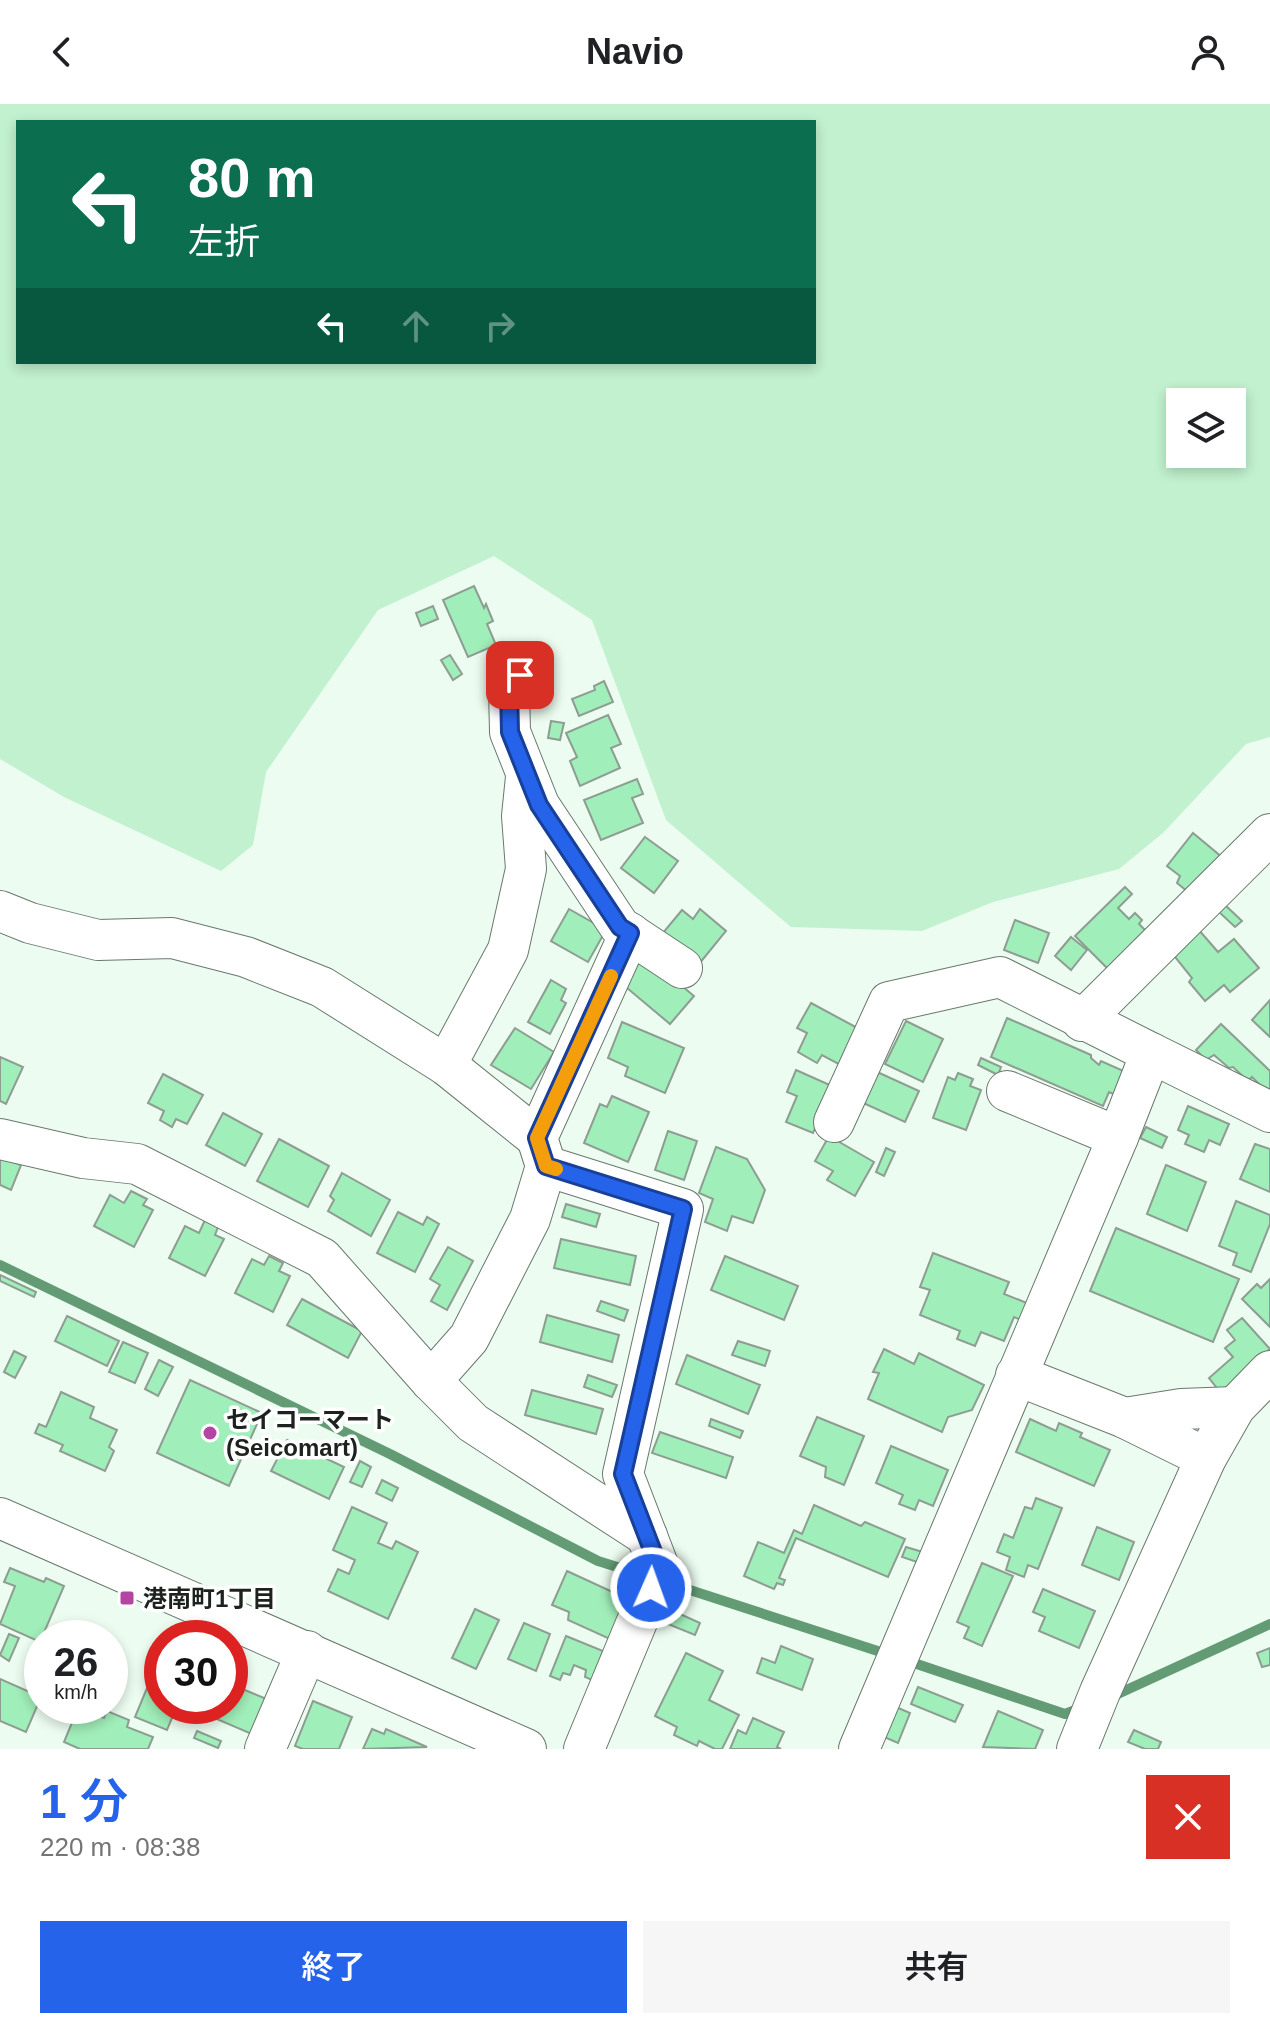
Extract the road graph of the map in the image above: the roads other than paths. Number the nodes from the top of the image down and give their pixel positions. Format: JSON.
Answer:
{"nodes":[{"id":1,"x":530,"y":662,"type":"dead end"},
{"id":2,"x":527,"y":773,"type":"junction"},
{"id":3,"x":1270,"y":834,"type":"edge"},
{"id":4,"x":0,"y":911,"type":"edge"},
{"id":5,"x":630,"y":933,"type":"junction"},
{"id":6,"x":682,"y":968,"type":"dead end"},
{"id":7,"x":1082,"y":1021,"type":"junction"},
{"id":8,"x":1151,"y":1053,"type":"junction"},
{"id":9,"x":446,"y":1065,"type":"junction"},
{"id":10,"x":1007,"y":1091,"type":"dead end"},
{"id":11,"x":1270,"y":1112,"type":"edge"},
{"id":12,"x":834,"y":1122,"type":"dead end"},
{"id":13,"x":1118,"y":1137,"type":"junction"},
{"id":14,"x":0,"y":1139,"type":"edge"},
{"id":15,"x":542,"y":1152,"type":"junction"},
{"id":16,"x":1270,"y":1371,"type":"edge"},
{"id":17,"x":1016,"y":1375,"type":"junction"},
{"id":18,"x":431,"y":1381,"type":"junction"},
{"id":19,"x":1235,"y":1407,"type":"junction"},
{"id":20,"x":1125,"y":1418,"type":"junction"},
{"id":21,"x":1206,"y":1458,"type":"junction"},
{"id":22,"x":0,"y":1518,"type":"edge"},
{"id":23,"x":652,"y":1563,"type":"junction"},
{"id":24,"x":307,"y":1651,"type":"junction"},
{"id":25,"x":1088,"y":1722,"type":"edge"},
{"id":26,"x":265,"y":1749,"type":"edge"},
{"id":27,"x":526,"y":1749,"type":"edge"},
{"id":28,"x":584,"y":1749,"type":"edge"},
{"id":29,"x":859,"y":1749,"type":"edge"}],
"edges":[{"from":1,"to":2,"type":"street"},
{"from":2,"to":5,"type":"street"},
{"from":2,"to":9,"type":"street"},
{"from":3,"to":7,"type":"street"},
{"from":4,"to":9,"type":"street"},
{"from":5,"to":6,"type":"street"},
{"from":5,"to":15,"type":"street"},
{"from":7,"to":8,"type":"street"},
{"from":7,"to":12,"type":"street"},
{"from":8,"to":11,"type":"street"},
{"from":8,"to":13,"type":"street"},
{"from":9,"to":15,"type":"street"},
{"from":10,"to":13,"type":"street"},
{"from":13,"to":17,"type":"street"},
{"from":14,"to":18,"type":"street"},
{"from":15,"to":18,"type":"street"},
{"from":15,"to":23,"type":"street"},
{"from":16,"to":19,"type":"street"},
{"from":17,"to":20,"type":"street"},
{"from":17,"to":29,"type":"street"},
{"from":18,"to":23,"type":"street"},
{"from":19,"to":20,"type":"street"},
{"from":19,"to":21,"type":"street"},
{"from":20,"to":21,"type":"street"},
{"from":21,"to":25,"type":"street"},
{"from":22,"to":24,"type":"street"},
{"from":23,"to":28,"type":"street"},
{"from":24,"to":26,"type":"street"},
{"from":24,"to":27,"type":"street"}]}
